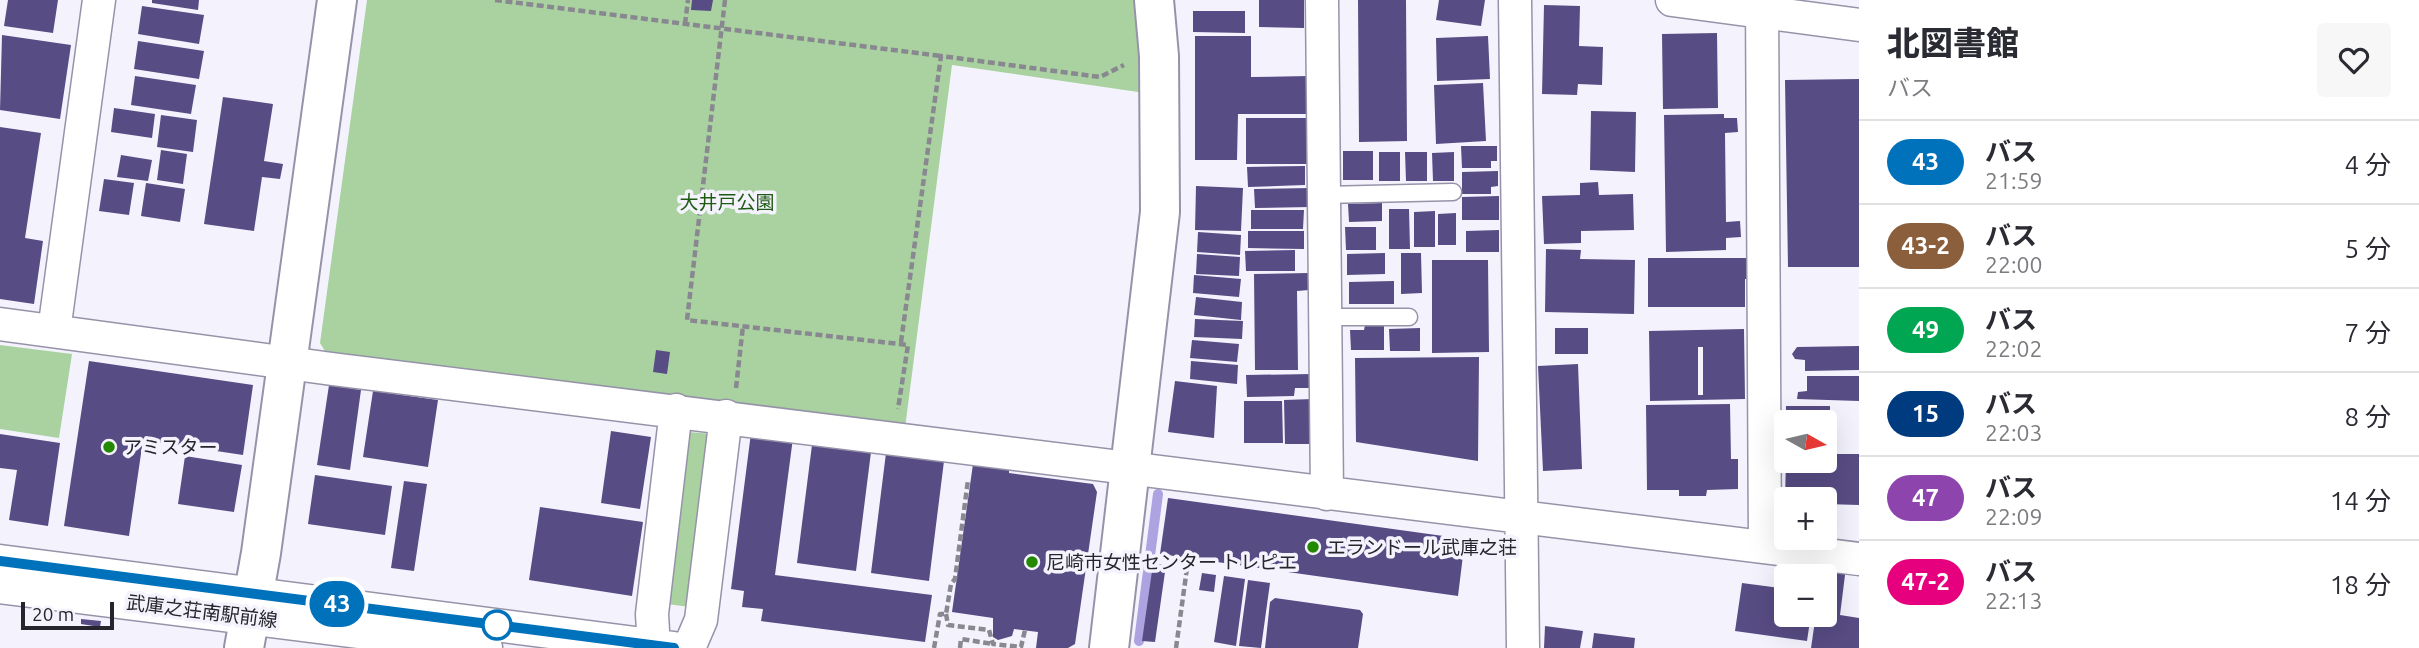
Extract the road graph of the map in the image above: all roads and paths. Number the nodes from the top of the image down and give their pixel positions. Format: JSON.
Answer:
{"nodes":[{"id":1,"x":99,"y":0,"type":"edge"},
{"id":2,"x":337,"y":0,"type":"edge"},
{"id":3,"x":495,"y":0,"type":"edge"},
{"id":4,"x":688,"y":0,"type":"edge"},
{"id":5,"x":725,"y":0,"type":"edge"},
{"id":6,"x":1154,"y":0,"type":"edge"},
{"id":7,"x":1322,"y":0,"type":"edge"},
{"id":8,"x":1515,"y":0,"type":"edge"},
{"id":9,"x":1672,"y":0,"type":"edge"},
{"id":10,"x":1762,"y":6,"type":"edge"},
{"id":11,"x":685,"y":24,"type":"junction"},
{"id":12,"x":1859,"y":25,"type":"edge"},
{"id":13,"x":721,"y":29,"type":"junction"},
{"id":14,"x":941,"y":56,"type":"junction"},
{"id":15,"x":1124,"y":65,"type":"dead end"},
{"id":16,"x":1453,"y":192,"type":"dead end"},
{"id":17,"x":1324,"y":195,"type":"junction"},
{"id":18,"x":1325,"y":317,"type":"junction"},
{"id":19,"x":1409,"y":317,"type":"dead end"},
{"id":20,"x":0,"y":324,"type":"edge"},
{"id":21,"x":743,"y":326,"type":"junction"},
{"id":22,"x":54,"y":331,"type":"junction"},
{"id":23,"x":901,"y":342,"type":"junction"},
{"id":24,"x":288,"y":361,"type":"junction"},
{"id":25,"x":676,"y":410,"type":"junction"},
{"id":26,"x":729,"y":416,"type":"junction"},
{"id":27,"x":893,"y":438,"type":"junction"},
{"id":28,"x":973,"y":448,"type":"junction"},
{"id":29,"x":1130,"y":468,"type":"junction"},
{"id":30,"x":1327,"y":494,"type":"junction"},
{"id":31,"x":1520,"y":518,"type":"junction"},
{"id":32,"x":1765,"y":547,"type":"junction"},
{"id":33,"x":1859,"y":559,"type":"edge"},
{"id":34,"x":0,"y":561,"type":"edge"},
{"id":35,"x":1187,"y":568,"type":"dead end"},
{"id":36,"x":0,"y":587,"type":"edge"},
{"id":37,"x":946,"y":614,"type":"junction"},
{"id":38,"x":249,"y":620,"type":"edge"},
{"id":39,"x":1025,"y":630,"type":"dead end"},
{"id":40,"x":993,"y":644,"type":"junction"},
{"id":41,"x":660,"y":647,"type":"edge"},
{"id":42,"x":1021,"y":647,"type":"edge"},
{"id":43,"x":486,"y":648,"type":"edge"},
{"id":44,"x":689,"y":648,"type":"edge"},
{"id":45,"x":934,"y":648,"type":"edge"},
{"id":46,"x":960,"y":648,"type":"edge"},
{"id":47,"x":1109,"y":648,"type":"edge"},
{"id":48,"x":1176,"y":648,"type":"edge"},
{"id":49,"x":1523,"y":648,"type":"edge"}],
"edges":[{"from":1,"to":22,"type":"street"},
{"from":2,"to":24,"type":"street"},
{"from":3,"to":11,"type":"path"},
{"from":4,"to":11,"type":"path"},
{"from":5,"to":13,"type":"path"},
{"from":6,"to":29,"type":"street"},
{"from":7,"to":17,"type":"street"},
{"from":8,"to":31,"type":"street"},
{"from":9,"to":10,"type":"street"},
{"from":10,"to":12,"type":"street"},
{"from":10,"to":32,"type":"street"},
{"from":11,"to":13,"type":"path"},
{"from":13,"to":14,"type":"path"},
{"from":13,"to":21,"type":"path"},
{"from":14,"to":15,"type":"path"},
{"from":14,"to":23,"type":"path"},
{"from":16,"to":17,"type":"lane"},
{"from":17,"to":18,"type":"street"},
{"from":18,"to":19,"type":"lane"},
{"from":18,"to":30,"type":"street"},
{"from":20,"to":22,"type":"street"},
{"from":21,"to":23,"type":"path"},
{"from":21,"to":26,"type":"path"},
{"from":22,"to":24,"type":"street"},
{"from":23,"to":27,"type":"path"},
{"from":24,"to":25,"type":"street"},
{"from":24,"to":38,"type":"street"},
{"from":25,"to":26,"type":"street"},
{"from":25,"to":41,"type":"street"},
{"from":26,"to":27,"type":"street"},
{"from":26,"to":44,"type":"street"},
{"from":27,"to":28,"type":"street"},
{"from":28,"to":29,"type":"street"},
{"from":28,"to":37,"type":"path"},
{"from":29,"to":30,"type":"street"},
{"from":29,"to":47,"type":"street"},
{"from":30,"to":31,"type":"street"},
{"from":31,"to":32,"type":"street"},
{"from":31,"to":49,"type":"street"},
{"from":32,"to":33,"type":"street"},
{"from":34,"to":38,"type":"street","name":"武庫之荘南駅前線"},
{"from":35,"to":48,"type":"path"},
{"from":36,"to":38,"type":"street","name":"武庫之荘南駅前線"},
{"from":37,"to":40,"type":"path"},
{"from":37,"to":45,"type":"path"},
{"from":38,"to":41,"type":"street","name":"武庫之荘南駅前線"},
{"from":38,"to":43,"type":"street","name":"武庫之荘南駅前線"},
{"from":39,"to":42,"type":"path"},
{"from":40,"to":42,"type":"path"},
{"from":40,"to":46,"type":"path"}]}
